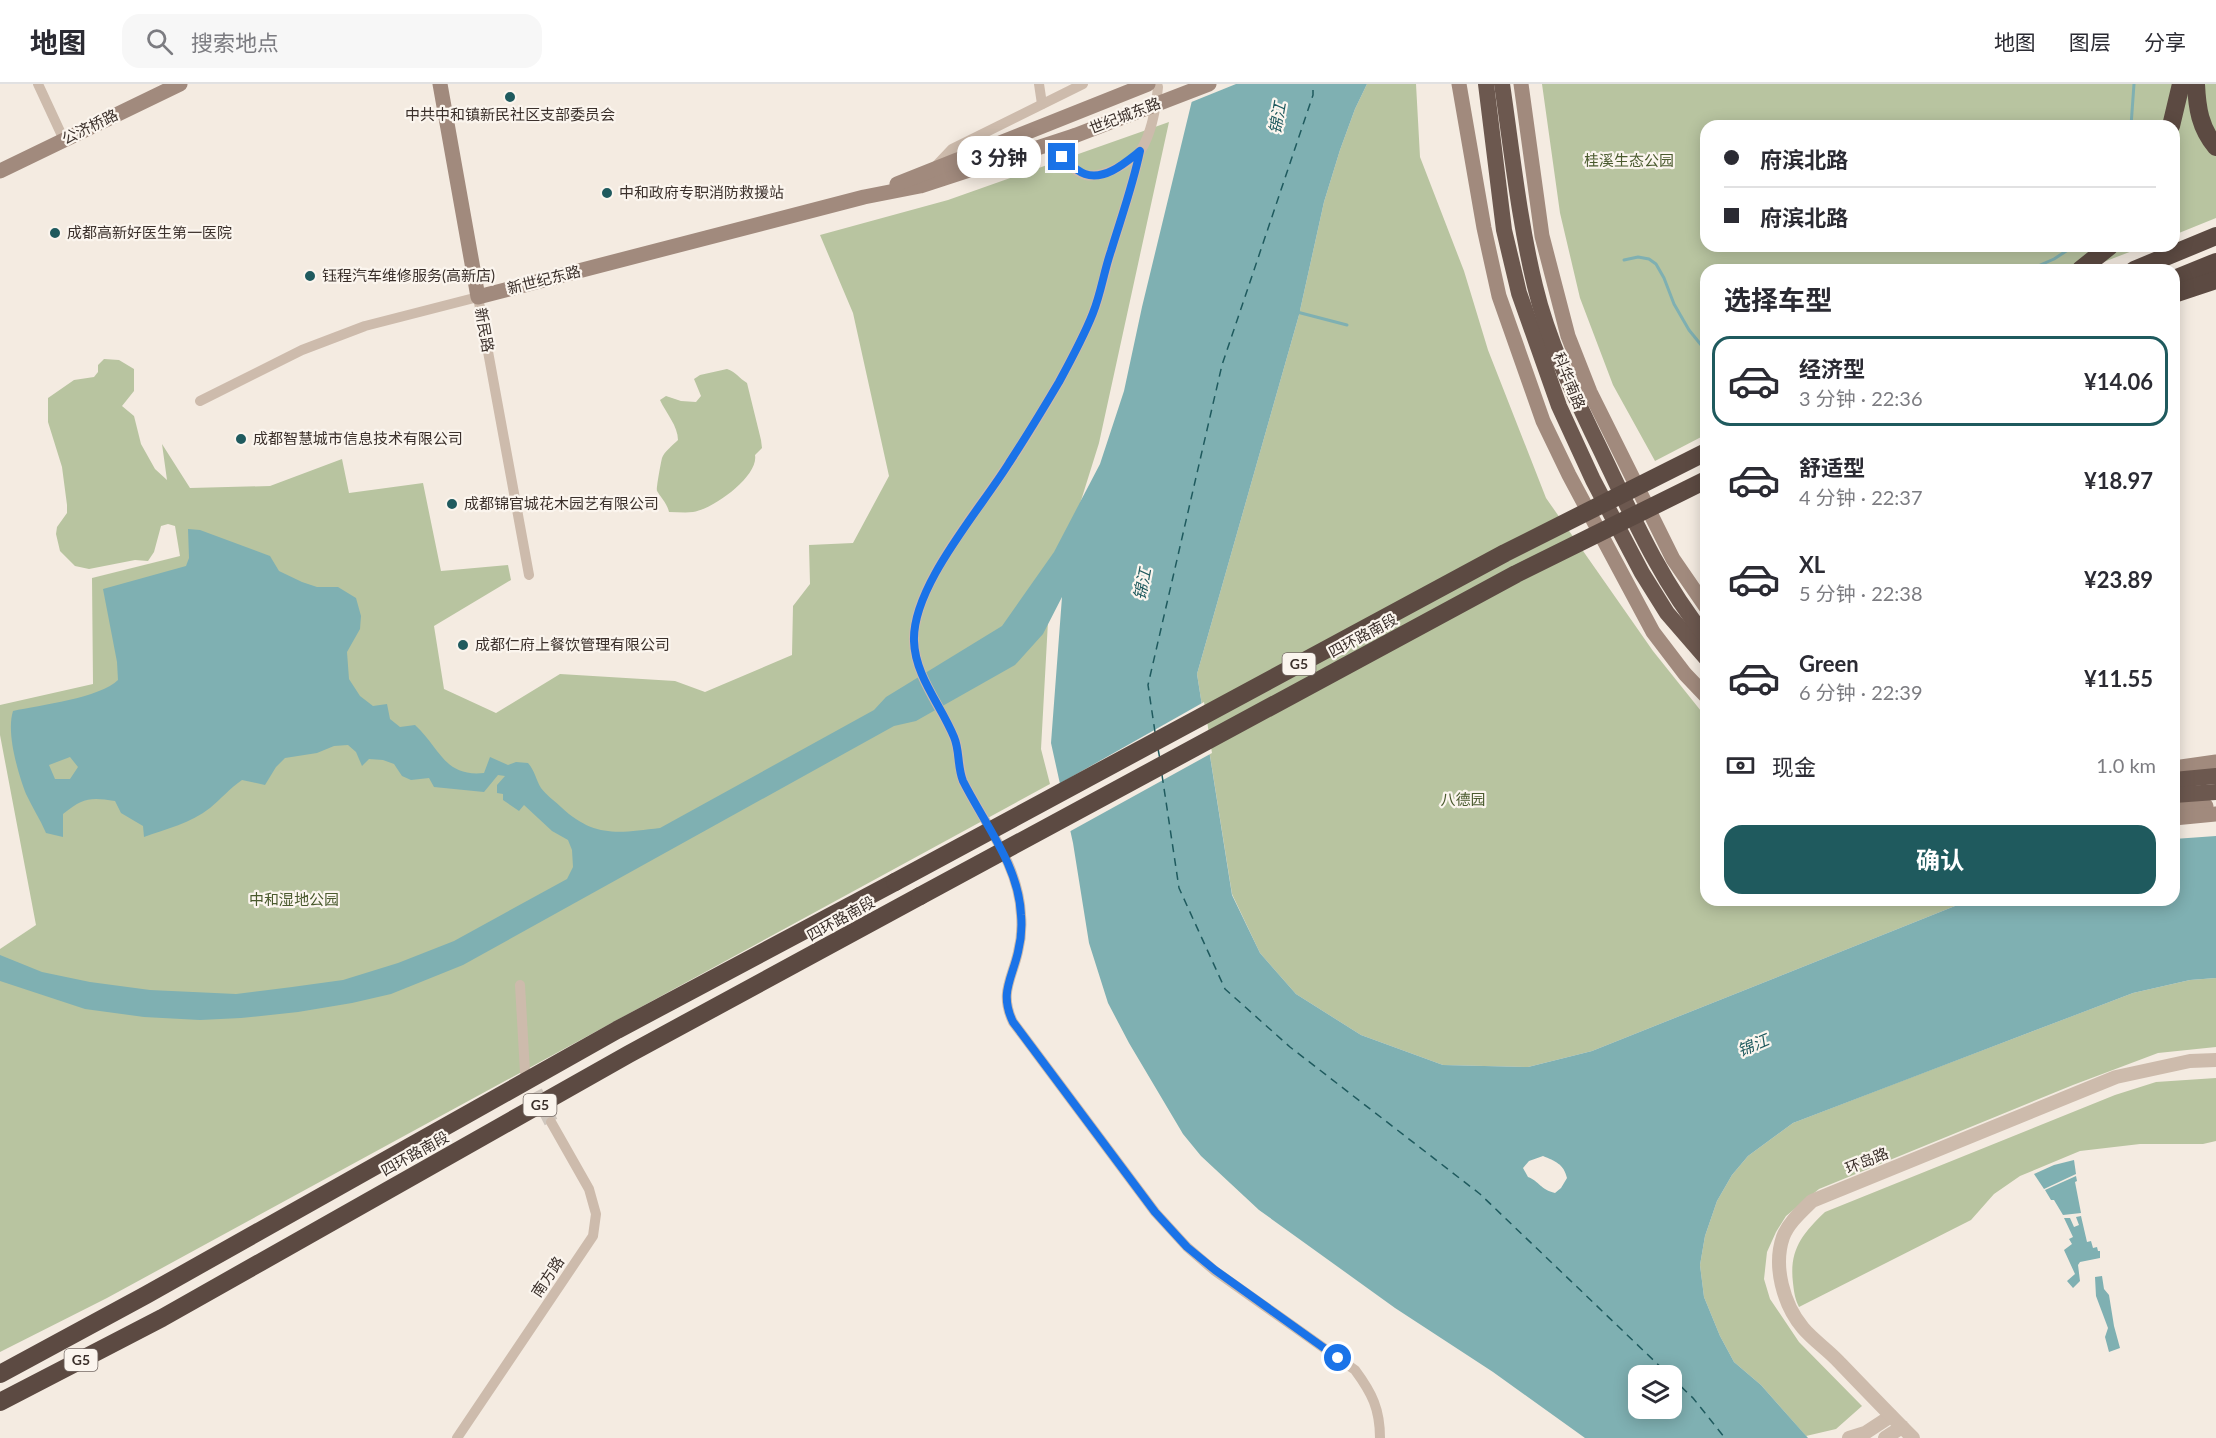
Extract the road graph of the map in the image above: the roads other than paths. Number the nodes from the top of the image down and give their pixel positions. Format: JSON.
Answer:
{"nodes":[{"id":1,"x":38,"y":84,"type":"edge"},
{"id":2,"x":180,"y":84,"type":"edge"},
{"id":3,"x":440,"y":84,"type":"edge"},
{"id":4,"x":1039,"y":84,"type":"edge"},
{"id":5,"x":1083,"y":84,"type":"edge"},
{"id":6,"x":1209,"y":84,"type":"edge"},
{"id":7,"x":1459,"y":84,"type":"edge"},
{"id":8,"x":1486,"y":84,"type":"edge"},
{"id":9,"x":1502,"y":84,"type":"edge"},
{"id":10,"x":1521,"y":84,"type":"edge"},
{"id":11,"x":1154,"y":85,"type":"edge"},
{"id":12,"x":2188,"y":86,"type":"edge"},
{"id":13,"x":1042,"y":104,"type":"junction"},
{"id":14,"x":1068,"y":114,"type":"joint"},
{"id":15,"x":2174,"y":120,"type":"edge"},
{"id":16,"x":1074,"y":136,"type":"joint"},
{"id":17,"x":64,"y":140,"type":"junction"},
{"id":18,"x":1053,"y":143,"type":"junction"},
{"id":19,"x":2216,"y":147,"type":"edge"},
{"id":20,"x":1140,"y":151,"type":"junction"},
{"id":21,"x":931,"y":170,"type":"junction"},
{"id":22,"x":0,"y":171,"type":"edge"},
{"id":23,"x":864,"y":197,"type":"junction"},
{"id":24,"x":1542,"y":236,"type":"junction"},
{"id":25,"x":2216,"y":236,"type":"edge"},
{"id":26,"x":2180,"y":251,"type":"edge"},
{"id":27,"x":2102,"y":252,"type":"edge"},
{"id":28,"x":2177,"y":252,"type":"edge"},
{"id":29,"x":2216,"y":262,"type":"edge"},
{"id":30,"x":2088,"y":264,"type":"edge"},
{"id":31,"x":2148,"y":264,"type":"edge"},
{"id":32,"x":2180,"y":277,"type":"edge"},
{"id":33,"x":2216,"y":280,"type":"edge"},
{"id":34,"x":1535,"y":289,"type":"junction"},
{"id":35,"x":2180,"y":292,"type":"edge"},
{"id":36,"x":478,"y":297,"type":"junction"},
{"id":37,"x":200,"y":401,"type":"dead end"},
{"id":38,"x":1700,"y":455,"type":"edge"},
{"id":39,"x":1700,"y":483,"type":"edge"},
{"id":40,"x":1611,"y":553,"type":"junction"},
{"id":41,"x":529,"y":575,"type":"dead end"},
{"id":42,"x":1700,"y":598,"type":"edge"},
{"id":43,"x":1666,"y":613,"type":"junction"},
{"id":44,"x":1700,"y":630,"type":"edge"},
{"id":45,"x":1700,"y":651,"type":"edge"},
{"id":46,"x":1700,"y":690,"type":"edge"},
{"id":47,"x":2216,"y":755,"type":"edge"},
{"id":48,"x":2180,"y":758,"type":"edge"},
{"id":49,"x":2216,"y":762,"type":"edge"},
{"id":50,"x":2180,"y":767,"type":"edge"},
{"id":51,"x":2216,"y":776,"type":"edge"},
{"id":52,"x":2180,"y":779,"type":"edge"},
{"id":53,"x":2216,"y":792,"type":"edge"},
{"id":54,"x":2180,"y":795,"type":"edge"},
{"id":55,"x":2180,"y":806,"type":"edge"},
{"id":56,"x":2216,"y":806,"type":"edge"},
{"id":57,"x":2216,"y":814,"type":"edge"},
{"id":58,"x":2180,"y":817,"type":"edge"},
{"id":59,"x":520,"y":985,"type":"dead end"},
{"id":60,"x":2216,"y":1060,"type":"edge"},
{"id":61,"x":525,"y":1072,"type":"tunnel mouth"},
{"id":62,"x":551,"y":1122,"type":"tunnel mouth"},
{"id":63,"x":0,"y":1374,"type":"edge"},
{"id":64,"x":0,"y":1402,"type":"edge"},
{"id":65,"x":1891,"y":1416,"type":"junction"},
{"id":66,"x":1902,"y":1427,"type":"junction"},
{"id":67,"x":458,"y":1438,"type":"edge"},
{"id":68,"x":1380,"y":1438,"type":"edge"},
{"id":69,"x":1850,"y":1438,"type":"edge"},
{"id":70,"x":1885,"y":1438,"type":"edge"},
{"id":71,"x":1913,"y":1438,"type":"edge"}],
"edges":[{"from":1,"to":17,"type":"street"},
{"from":2,"to":17,"type":"main road","name":"公济桥路"},
{"from":3,"to":36,"type":"main road","name":"新民路"},
{"from":4,"to":13,"type":"street"},
{"from":5,"to":13,"type":"street","name":"新世纪东路"},
{"from":6,"to":16,"type":"main road","name":"世纪城东路","bridge":true},
{"from":7,"to":40,"type":"main road"},
{"from":8,"to":43,"type":"highway","name":"科华南路"},
{"from":9,"to":34,"type":"highway","name":"科华南路"},
{"from":10,"to":24,"type":"main road"},
{"from":11,"to":14,"type":"main road","name":"世纪城东路"},
{"from":11,"to":20,"type":"street"},
{"from":12,"to":15,"type":"highway"},
{"from":12,"to":19,"type":"highway"},
{"from":13,"to":21,"type":"street","name":"新世纪东路"},
{"from":14,"to":21,"type":"main road","name":"新世纪东路"},
{"from":16,"to":18,"type":"main road","name":"新世纪东路"},
{"from":17,"to":22,"type":"main road","name":"公济桥路"},
{"from":18,"to":20,"type":"street"},
{"from":18,"to":23,"type":"main road","name":"新世纪东路"},
{"from":20,"to":68,"type":"street"},
{"from":21,"to":23,"type":"main road","name":"新世纪东路"},
{"from":23,"to":36,"type":"main road","name":"新世纪东路"},
{"from":24,"to":34,"type":"main road"},
{"from":24,"to":42,"type":"main road"},
{"from":25,"to":26,"type":"highway"},
{"from":27,"to":30,"type":"highway"},
{"from":28,"to":31,"type":"highway"},
{"from":29,"to":32,"type":"highway"},
{"from":33,"to":35,"type":"highway"},
{"from":34,"to":44,"type":"highway","name":"科华南路"},
{"from":36,"to":37,"type":"street","name":"新世纪东路"},
{"from":36,"to":41,"type":"street","name":"新民路"},
{"from":38,"to":63,"type":"highway","name":"四环路南段","number":"G5","bridge":true},
{"from":39,"to":64,"type":"highway","name":"四环路南段","number":"G5","bridge":true},
{"from":40,"to":43,"type":"main road"},
{"from":40,"to":46,"type":"main road"},
{"from":43,"to":45,"type":"highway","name":"科华南路"},
{"from":47,"to":48,"type":"main road"},
{"from":49,"to":50,"type":"main road"},
{"from":51,"to":52,"type":"highway"},
{"from":53,"to":54,"type":"highway"},
{"from":55,"to":56,"type":"main road"},
{"from":57,"to":58,"type":"main road"},
{"from":59,"to":61,"type":"street"},
{"from":60,"to":65,"type":"street","name":"环岛路"},
{"from":62,"to":67,"type":"street","name":"南方路"},
{"from":65,"to":66,"type":"street","name":"环岛路"},
{"from":65,"to":69,"type":"street"},
{"from":66,"to":70,"type":"street"},
{"from":66,"to":71,"type":"street","name":"环岛路"}]}
